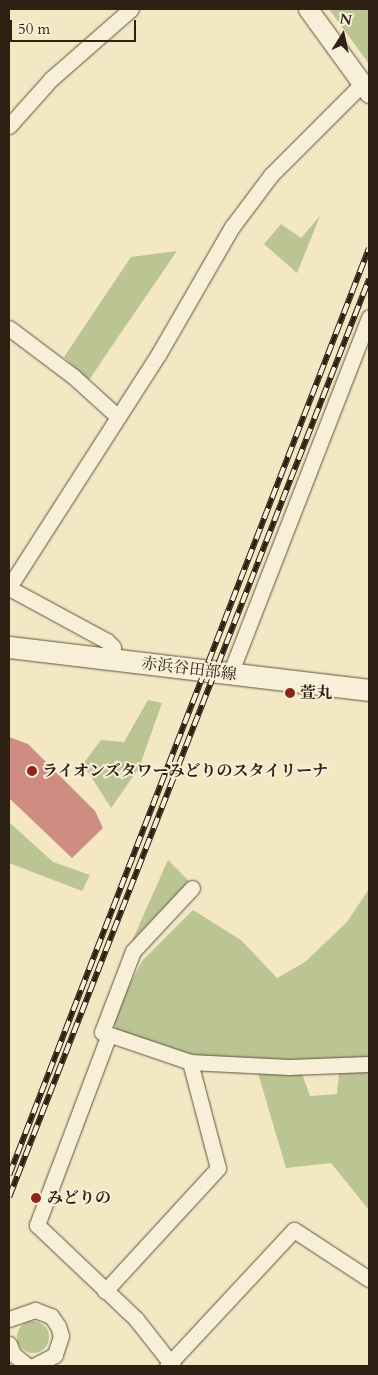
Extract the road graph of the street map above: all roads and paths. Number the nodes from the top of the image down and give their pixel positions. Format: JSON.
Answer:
{"nodes":[{"id":1,"x":131,"y":9,"type":"edge"},
{"id":2,"x":308,"y":9,"type":"edge"},
{"id":3,"x":366,"y":88,"type":"edge"},
{"id":4,"x":9,"y":126,"type":"edge"},
{"id":5,"x":369,"y":317,"type":"edge"},
{"id":6,"x":9,"y":328,"type":"edge"},
{"id":7,"x":117,"y":416,"type":"junction"},
{"id":8,"x":9,"y":588,"type":"edge"},
{"id":9,"x":9,"y":647,"type":"edge"},
{"id":10,"x":112,"y":659,"type":"junction"},
{"id":11,"x":230,"y":674,"type":"junction"},
{"id":12,"x":369,"y":690,"type":"edge"},
{"id":13,"x":192,"y":888,"type":"dead end"},
{"id":14,"x":108,"y":1037,"type":"junction"},
{"id":15,"x":190,"y":1062,"type":"junction"},
{"id":16,"x":369,"y":1064,"type":"edge"},
{"id":17,"x":369,"y":1279,"type":"edge"},
{"id":18,"x":105,"y":1291,"type":"junction"},
{"id":19,"x":11,"y":1321,"type":"edge"},
{"id":20,"x":9,"y":1344,"type":"edge"},
{"id":21,"x":170,"y":1365,"type":"edge"},
{"id":22,"x":28,"y":1366,"type":"edge"},
{"id":23,"x":33,"y":1366,"type":"edge"}],
"edges":[{"from":1,"to":4,"type":"street"},
{"from":2,"to":3,"type":"street"},
{"from":3,"to":7,"type":"street"},
{"from":5,"to":11,"type":"street"},
{"from":6,"to":7,"type":"street"},
{"from":7,"to":8,"type":"street"},
{"from":8,"to":10,"type":"street"},
{"from":9,"to":10,"type":"main road","name":"赤浜谷田部線"},
{"from":10,"to":11,"type":"main road","name":"赤浜谷田部線"},
{"from":11,"to":12,"type":"main road","name":"赤浜谷田部線"},
{"from":13,"to":14,"type":"street"},
{"from":14,"to":15,"type":"street"},
{"from":14,"to":18,"type":"street"},
{"from":15,"to":16,"type":"street"},
{"from":15,"to":18,"type":"street"},
{"from":17,"to":21,"type":"street"},
{"from":18,"to":21,"type":"street"},
{"from":19,"to":23,"type":"street"},
{"from":20,"to":22,"type":"street"}]}
